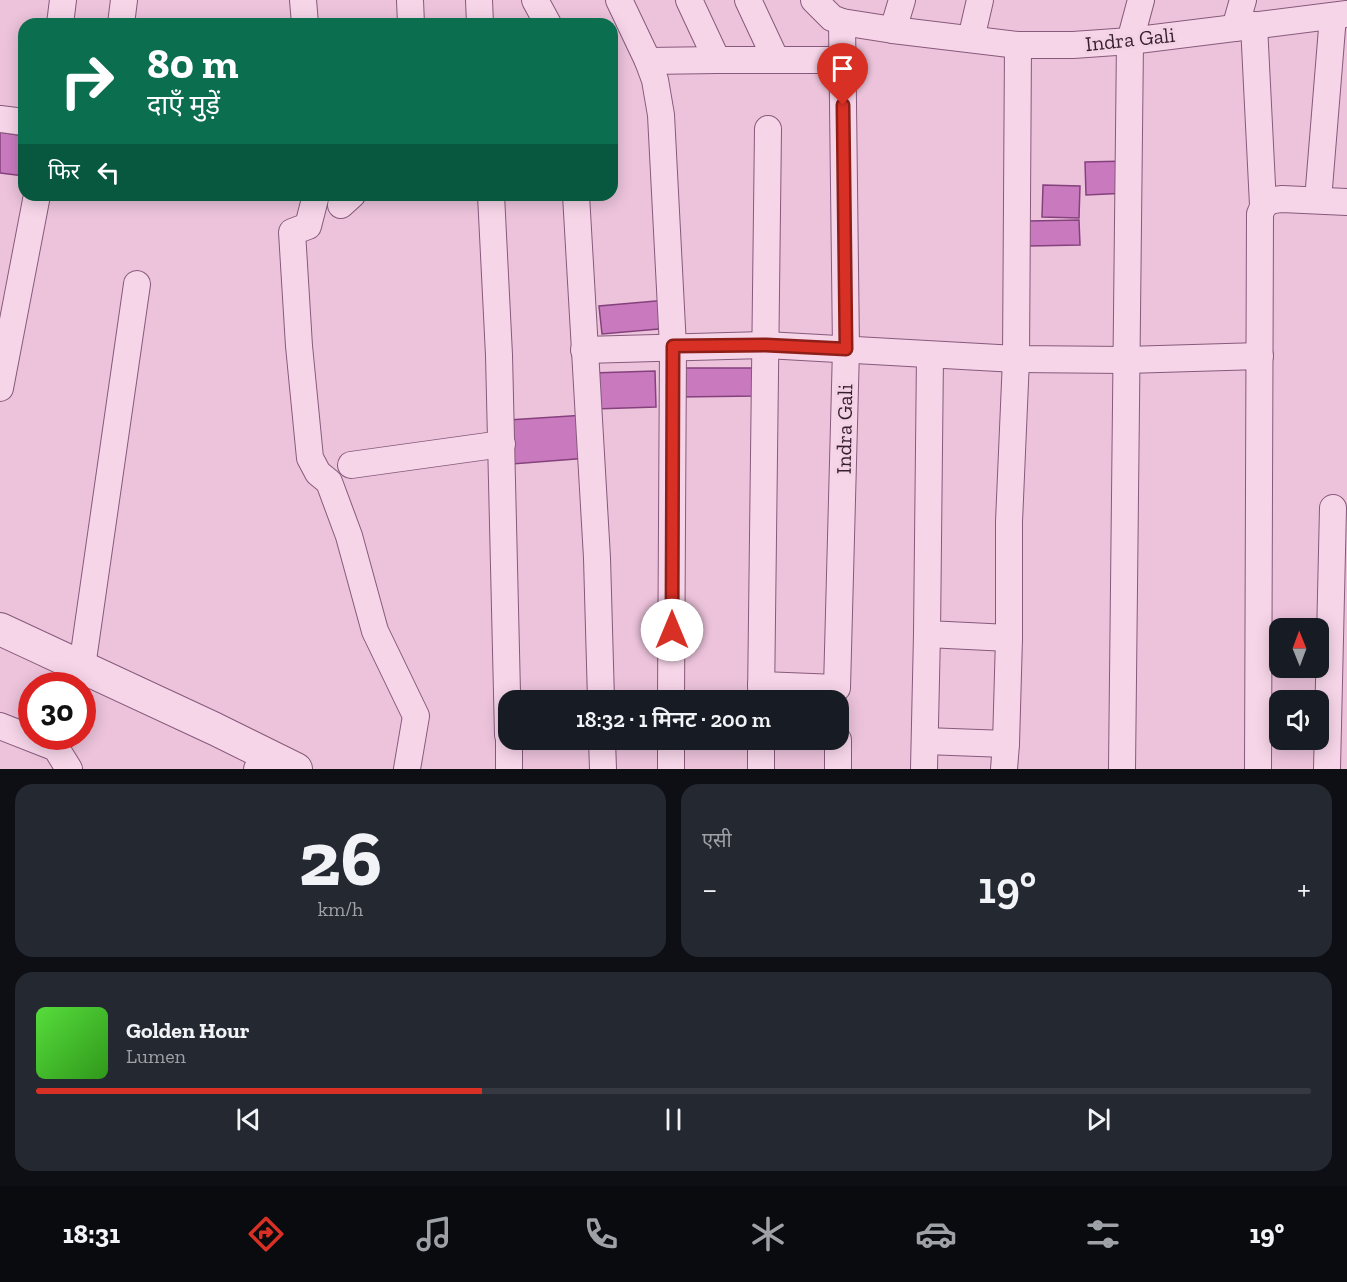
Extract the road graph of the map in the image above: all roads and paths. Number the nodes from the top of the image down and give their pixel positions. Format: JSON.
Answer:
{"nodes":[{"id":1,"x":63,"y":0,"type":"edge"},
{"id":2,"x":124,"y":0,"type":"edge"},
{"id":3,"x":303,"y":0,"type":"edge"},
{"id":4,"x":410,"y":0,"type":"edge"},
{"id":5,"x":479,"y":0,"type":"edge"},
{"id":6,"x":535,"y":0,"type":"edge"},
{"id":7,"x":619,"y":0,"type":"edge"},
{"id":8,"x":689,"y":0,"type":"edge"},
{"id":9,"x":748,"y":0,"type":"edge"},
{"id":10,"x":902,"y":0,"type":"edge"},
{"id":11,"x":980,"y":0,"type":"edge"},
{"id":12,"x":1141,"y":0,"type":"edge"},
{"id":13,"x":1243,"y":0,"type":"edge"},
{"id":14,"x":829,"y":13,"type":"edge"},
{"id":15,"x":1340,"y":15,"type":"edge"},
{"id":16,"x":61,"y":18,"type":"edge"},
{"id":17,"x":122,"y":18,"type":"edge"},
{"id":18,"x":304,"y":18,"type":"edge"},
{"id":19,"x":411,"y":18,"type":"edge"},
{"id":20,"x":480,"y":18,"type":"edge"},
{"id":21,"x":545,"y":18,"type":"edge"},
{"id":22,"x":1244,"y":27,"type":"junction"},
{"id":23,"x":893,"y":30,"type":"junction"},
{"id":24,"x":970,"y":39,"type":"junction"},
{"id":25,"x":1131,"y":41,"type":"junction"},
{"id":26,"x":1018,"y":45,"type":"junction"},
{"id":27,"x":717,"y":60,"type":"junction"},
{"id":28,"x":776,"y":60,"type":"junction"},
{"id":29,"x":843,"y":60,"type":"junction"},
{"id":30,"x":648,"y":61,"type":"junction"},
{"id":31,"x":0,"y":119,"type":"edge"},
{"id":32,"x":18,"y":121,"type":"edge"},
{"id":33,"x":768,"y":129,"type":"dead end"},
{"id":34,"x":1318,"y":200,"type":"junction"},
{"id":35,"x":36,"y":201,"type":"edge"},
{"id":36,"x":314,"y":201,"type":"edge"},
{"id":37,"x":491,"y":201,"type":"edge"},
{"id":38,"x":576,"y":201,"type":"edge"},
{"id":39,"x":1347,"y":202,"type":"edge"},
{"id":40,"x":1263,"y":205,"type":"junction"},
{"id":41,"x":137,"y":284,"type":"dead end"},
{"id":42,"x":766,"y":345,"type":"junction"},
{"id":43,"x":673,"y":346,"type":"junction"},
{"id":44,"x":846,"y":349,"type":"junction"},
{"id":45,"x":584,"y":350,"type":"junction"},
{"id":46,"x":930,"y":355,"type":"junction"},
{"id":47,"x":1260,"y":356,"type":"junction"},
{"id":48,"x":1016,"y":359,"type":"junction"},
{"id":49,"x":1126,"y":360,"type":"junction"},
{"id":50,"x":0,"y":388,"type":"edge"},
{"id":51,"x":501,"y":444,"type":"junction"},
{"id":52,"x":351,"y":465,"type":"dead end"},
{"id":53,"x":1333,"y":508,"type":"dead end"},
{"id":54,"x":0,"y":629,"type":"edge"},
{"id":55,"x":927,"y":634,"type":"junction"},
{"id":56,"x":1009,"y":638,"type":"junction"},
{"id":57,"x":82,"y":667,"type":"junction"},
{"id":58,"x":507,"y":690,"type":"edge"},
{"id":59,"x":601,"y":690,"type":"edge"},
{"id":60,"x":671,"y":690,"type":"edge"},
{"id":61,"x":761,"y":690,"type":"edge"},
{"id":62,"x":837,"y":690,"type":"edge"},
{"id":63,"x":0,"y":726,"type":"edge"},
{"id":64,"x":925,"y":741,"type":"junction"},
{"id":65,"x":509,"y":750,"type":"edge"},
{"id":66,"x":602,"y":750,"type":"edge"},
{"id":67,"x":671,"y":750,"type":"edge"},
{"id":68,"x":761,"y":750,"type":"edge"},
{"id":69,"x":838,"y":750,"type":"edge"},
{"id":70,"x":1005,"y":757,"type":"edge"},
{"id":71,"x":294,"y":768,"type":"edge"},
{"id":72,"x":69,"y":769,"type":"edge"},
{"id":73,"x":257,"y":769,"type":"edge"},
{"id":74,"x":408,"y":769,"type":"edge"},
{"id":75,"x":509,"y":769,"type":"edge"},
{"id":76,"x":603,"y":769,"type":"edge"},
{"id":77,"x":671,"y":769,"type":"edge"},
{"id":78,"x":761,"y":769,"type":"edge"},
{"id":79,"x":838,"y":769,"type":"edge"},
{"id":80,"x":924,"y":769,"type":"edge"},
{"id":81,"x":1122,"y":769,"type":"edge"},
{"id":82,"x":1258,"y":769,"type":"edge"},
{"id":83,"x":1327,"y":769,"type":"edge"}],
"edges":[{"from":1,"to":16,"type":"street"},
{"from":2,"to":17,"type":"street"},
{"from":3,"to":18,"type":"street"},
{"from":4,"to":19,"type":"street"},
{"from":5,"to":20,"type":"street"},
{"from":6,"to":21,"type":"street"},
{"from":7,"to":30,"type":"street"},
{"from":8,"to":27,"type":"street"},
{"from":9,"to":28,"type":"street"},
{"from":10,"to":23,"type":"street"},
{"from":11,"to":24,"type":"street"},
{"from":12,"to":25,"type":"street"},
{"from":13,"to":22,"type":"street"},
{"from":14,"to":23,"type":"street","name":"Indra Gali"},
{"from":14,"to":29,"type":"street","name":"Indra Gali"},
{"from":15,"to":22,"type":"street","name":"Indra Gali"},
{"from":15,"to":34,"type":"street"},
{"from":22,"to":25,"type":"street","name":"Indra Gali"},
{"from":22,"to":40,"type":"street"},
{"from":23,"to":24,"type":"street","name":"Indra Gali"},
{"from":24,"to":26,"type":"street","name":"Indra Gali"},
{"from":25,"to":26,"type":"street","name":"Indra Gali"},
{"from":25,"to":49,"type":"street"},
{"from":26,"to":48,"type":"street"},
{"from":27,"to":28,"type":"street"},
{"from":27,"to":30,"type":"street"},
{"from":28,"to":29,"type":"street"},
{"from":29,"to":44,"type":"street","name":"Indra Gali"},
{"from":30,"to":43,"type":"street"},
{"from":31,"to":32,"type":"street"},
{"from":33,"to":42,"type":"street"},
{"from":34,"to":39,"type":"street"},
{"from":34,"to":40,"type":"street"},
{"from":35,"to":50,"type":"street"},
{"from":36,"to":74,"type":"street"},
{"from":37,"to":51,"type":"street"},
{"from":38,"to":45,"type":"street"},
{"from":40,"to":47,"type":"street"},
{"from":41,"to":57,"type":"street"},
{"from":42,"to":43,"type":"street"},
{"from":42,"to":44,"type":"street"},
{"from":42,"to":61,"type":"street"},
{"from":43,"to":45,"type":"street"},
{"from":43,"to":60,"type":"street"},
{"from":44,"to":46,"type":"street"},
{"from":44,"to":62,"type":"street","name":"Indra Gali"},
{"from":45,"to":59,"type":"street"},
{"from":46,"to":48,"type":"street"},
{"from":46,"to":55,"type":"street"},
{"from":47,"to":49,"type":"street"},
{"from":47,"to":82,"type":"street"},
{"from":48,"to":49,"type":"street"},
{"from":48,"to":56,"type":"street"},
{"from":49,"to":81,"type":"street"},
{"from":51,"to":52,"type":"street"},
{"from":51,"to":58,"type":"street"},
{"from":53,"to":83,"type":"street"},
{"from":54,"to":57,"type":"street"},
{"from":55,"to":56,"type":"street"},
{"from":55,"to":64,"type":"street"},
{"from":56,"to":70,"type":"street"},
{"from":57,"to":71,"type":"street"},
{"from":63,"to":72,"type":"street"},
{"from":64,"to":70,"type":"street"},
{"from":64,"to":80,"type":"street"},
{"from":65,"to":75,"type":"street"},
{"from":66,"to":76,"type":"street"},
{"from":67,"to":77,"type":"street"},
{"from":68,"to":78,"type":"street"},
{"from":69,"to":79,"type":"street"},
{"from":71,"to":73,"type":"street"}]}
